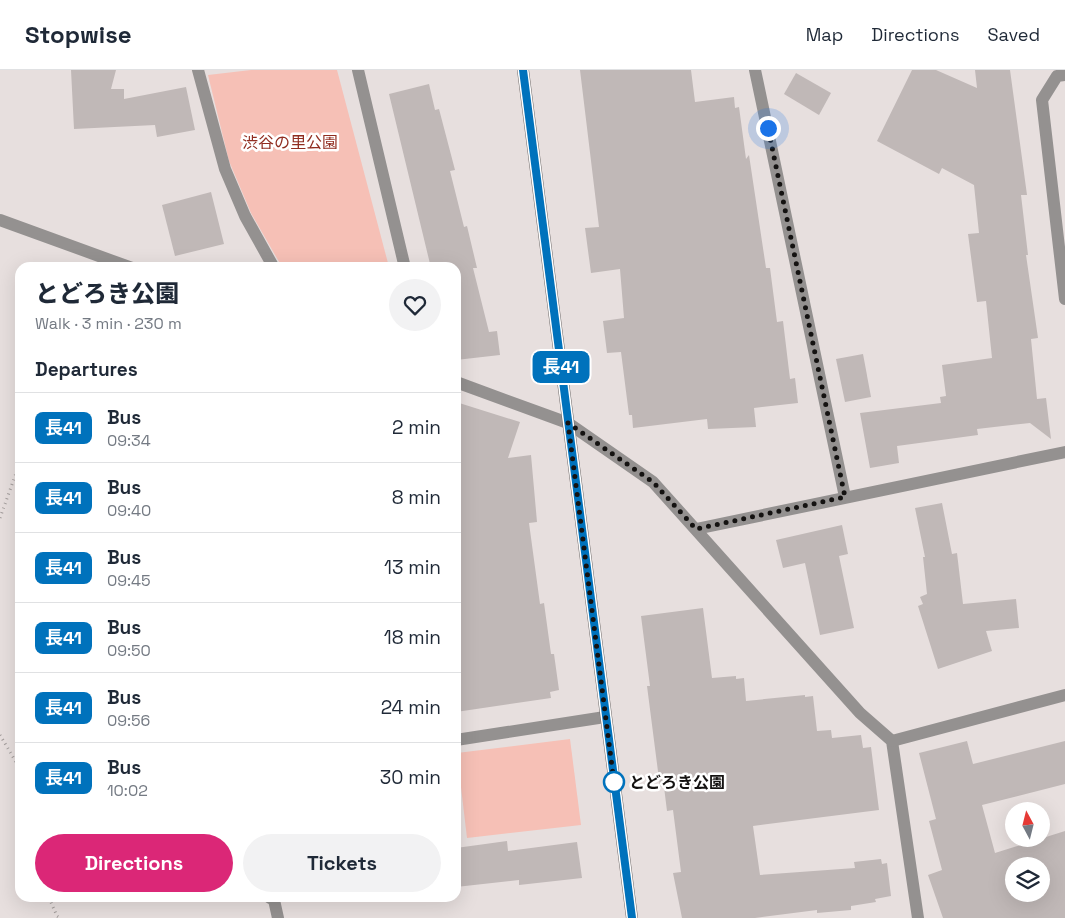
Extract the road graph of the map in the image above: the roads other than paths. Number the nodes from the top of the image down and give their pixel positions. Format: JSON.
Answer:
{"nodes":[{"id":1,"x":198,"y":70,"type":"edge"},
{"id":2,"x":358,"y":70,"type":"edge"},
{"id":3,"x":523,"y":70,"type":"edge"},
{"id":4,"x":755,"y":70,"type":"edge"},
{"id":5,"x":1065,"y":76,"type":"edge"},
{"id":6,"x":0,"y":220,"type":"edge"},
{"id":7,"x":116,"y":262,"type":"edge"},
{"id":8,"x":271,"y":262,"type":"edge"},
{"id":9,"x":404,"y":262,"type":"edge"},
{"id":10,"x":1065,"y":299,"type":"edge"},
{"id":11,"x":461,"y":384,"type":"edge"},
{"id":12,"x":568,"y":423,"type":"junction"},
{"id":13,"x":1065,"y":452,"type":"edge"},
{"id":14,"x":845,"y":497,"type":"junction"},
{"id":15,"x":696,"y":529,"type":"junction"},
{"id":16,"x":1065,"y":695,"type":"edge"},
{"id":17,"x":605,"y":718,"type":"junction"},
{"id":18,"x":461,"y":739,"type":"edge"},
{"id":19,"x":892,"y":741,"type":"junction"},
{"id":20,"x":274,"y":902,"type":"edge"},
{"id":21,"x":278,"y":918,"type":"edge"},
{"id":22,"x":632,"y":918,"type":"edge"},
{"id":23,"x":918,"y":918,"type":"edge"}],
"edges":[{"from":1,"to":8,"type":"street"},
{"from":2,"to":9,"type":"street"},
{"from":3,"to":12,"type":"street"},
{"from":4,"to":14,"type":"street"},
{"from":5,"to":10,"type":"street"},
{"from":6,"to":7,"type":"street"},
{"from":11,"to":12,"type":"street"},
{"from":12,"to":15,"type":"street"},
{"from":12,"to":17,"type":"street"},
{"from":13,"to":14,"type":"street"},
{"from":14,"to":15,"type":"street"},
{"from":15,"to":19,"type":"street"},
{"from":16,"to":19,"type":"street"},
{"from":17,"to":18,"type":"street"},
{"from":17,"to":22,"type":"street"},
{"from":19,"to":23,"type":"street"},
{"from":20,"to":21,"type":"street"}]}
